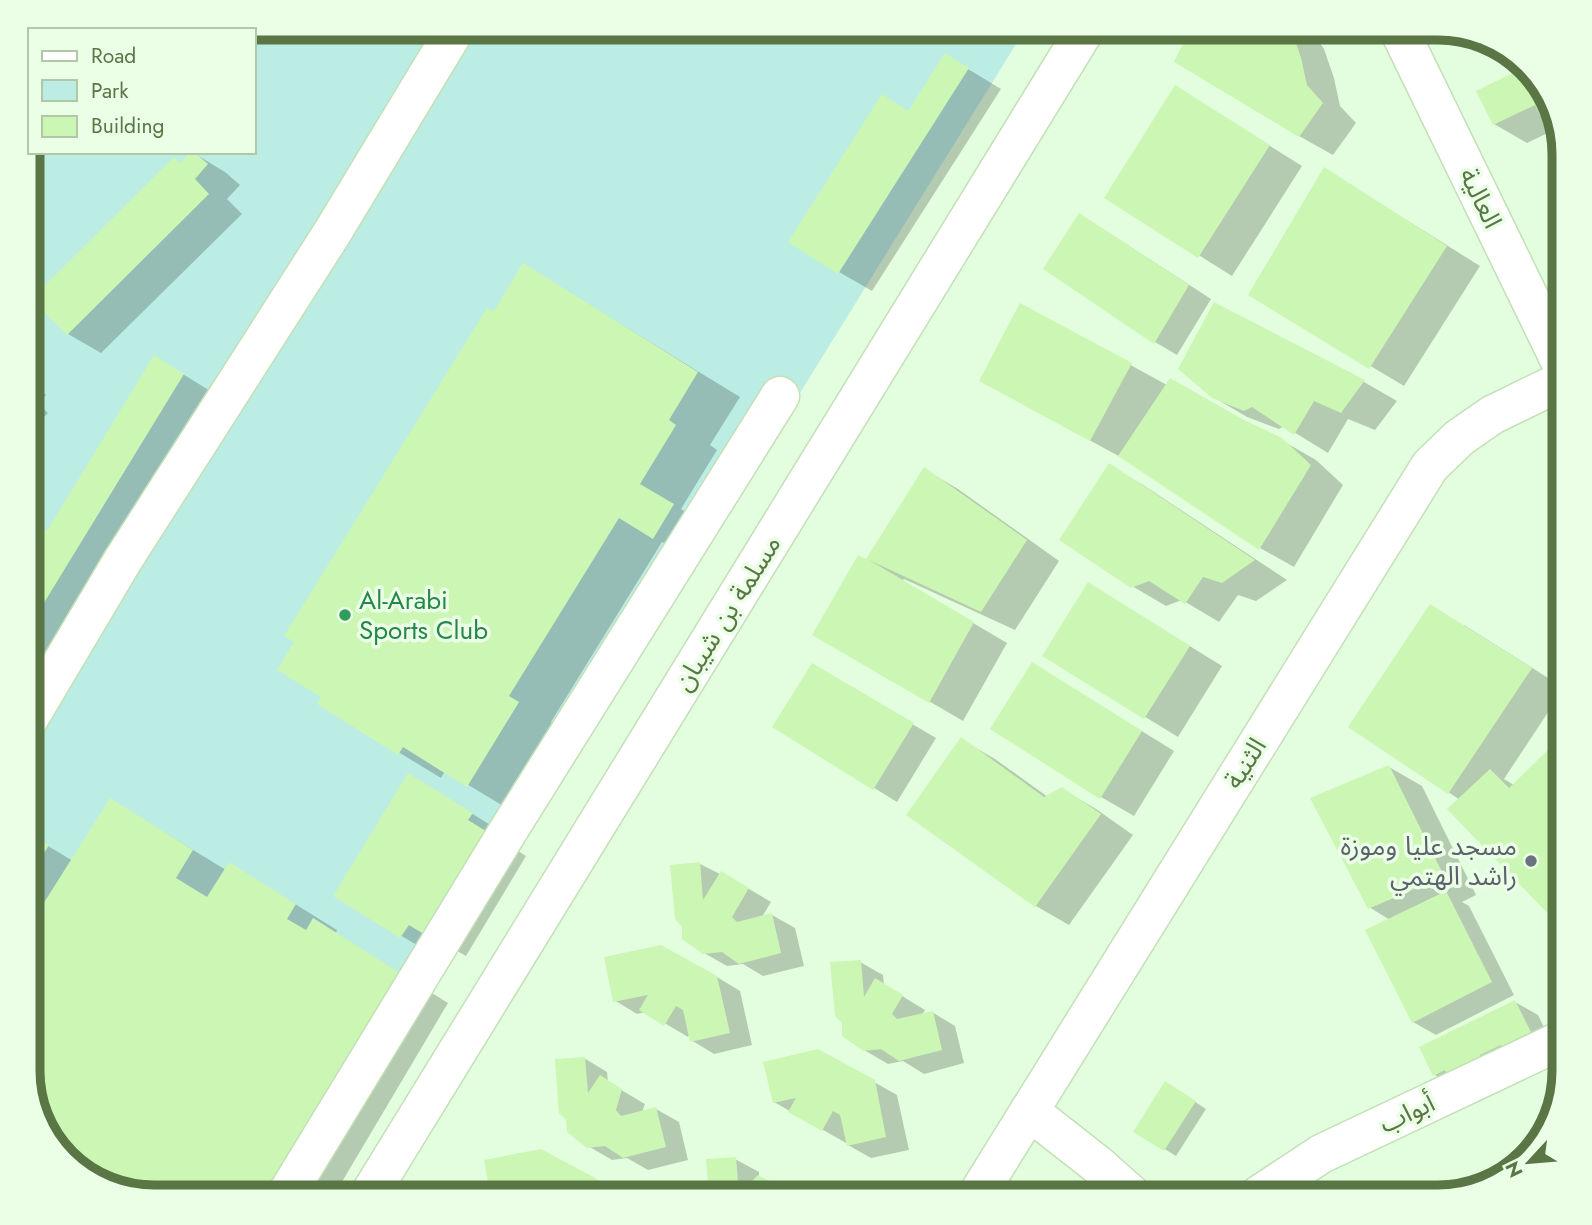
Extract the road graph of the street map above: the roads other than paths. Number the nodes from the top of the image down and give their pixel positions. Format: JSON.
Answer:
{"nodes":[{"id":1,"x":449,"y":40,"type":"edge"},
{"id":2,"x":1079,"y":40,"type":"edge"},
{"id":3,"x":1404,"y":40,"type":"edge"},
{"id":4,"x":1552,"y":344,"type":"edge"},
{"id":5,"x":1552,"y":386,"type":"edge"},
{"id":6,"x":780,"y":396,"type":"dead end"},
{"id":7,"x":40,"y":700,"type":"edge"},
{"id":8,"x":1552,"y":1046,"type":"edge"},
{"id":9,"x":1029,"y":1111,"type":"junction"},
{"id":10,"x":292,"y":1185,"type":"edge"},
{"id":11,"x":383,"y":1185,"type":"edge"},
{"id":12,"x":983,"y":1185,"type":"edge"},
{"id":13,"x":1120,"y":1185,"type":"edge"},
{"id":14,"x":1274,"y":1185,"type":"edge"}],
"edges":[{"from":1,"to":7,"type":"street"},
{"from":2,"to":11,"type":"street","name":"مسلمة بن شيبان"},
{"from":3,"to":4,"type":"street","name":"العالية"},
{"from":5,"to":9,"type":"street","name":"الثنية"},
{"from":6,"to":10,"type":"street"},
{"from":8,"to":14,"type":"street","name":"أبواب"},
{"from":9,"to":12,"type":"street","name":"الثنية"},
{"from":9,"to":13,"type":"street"}]}
